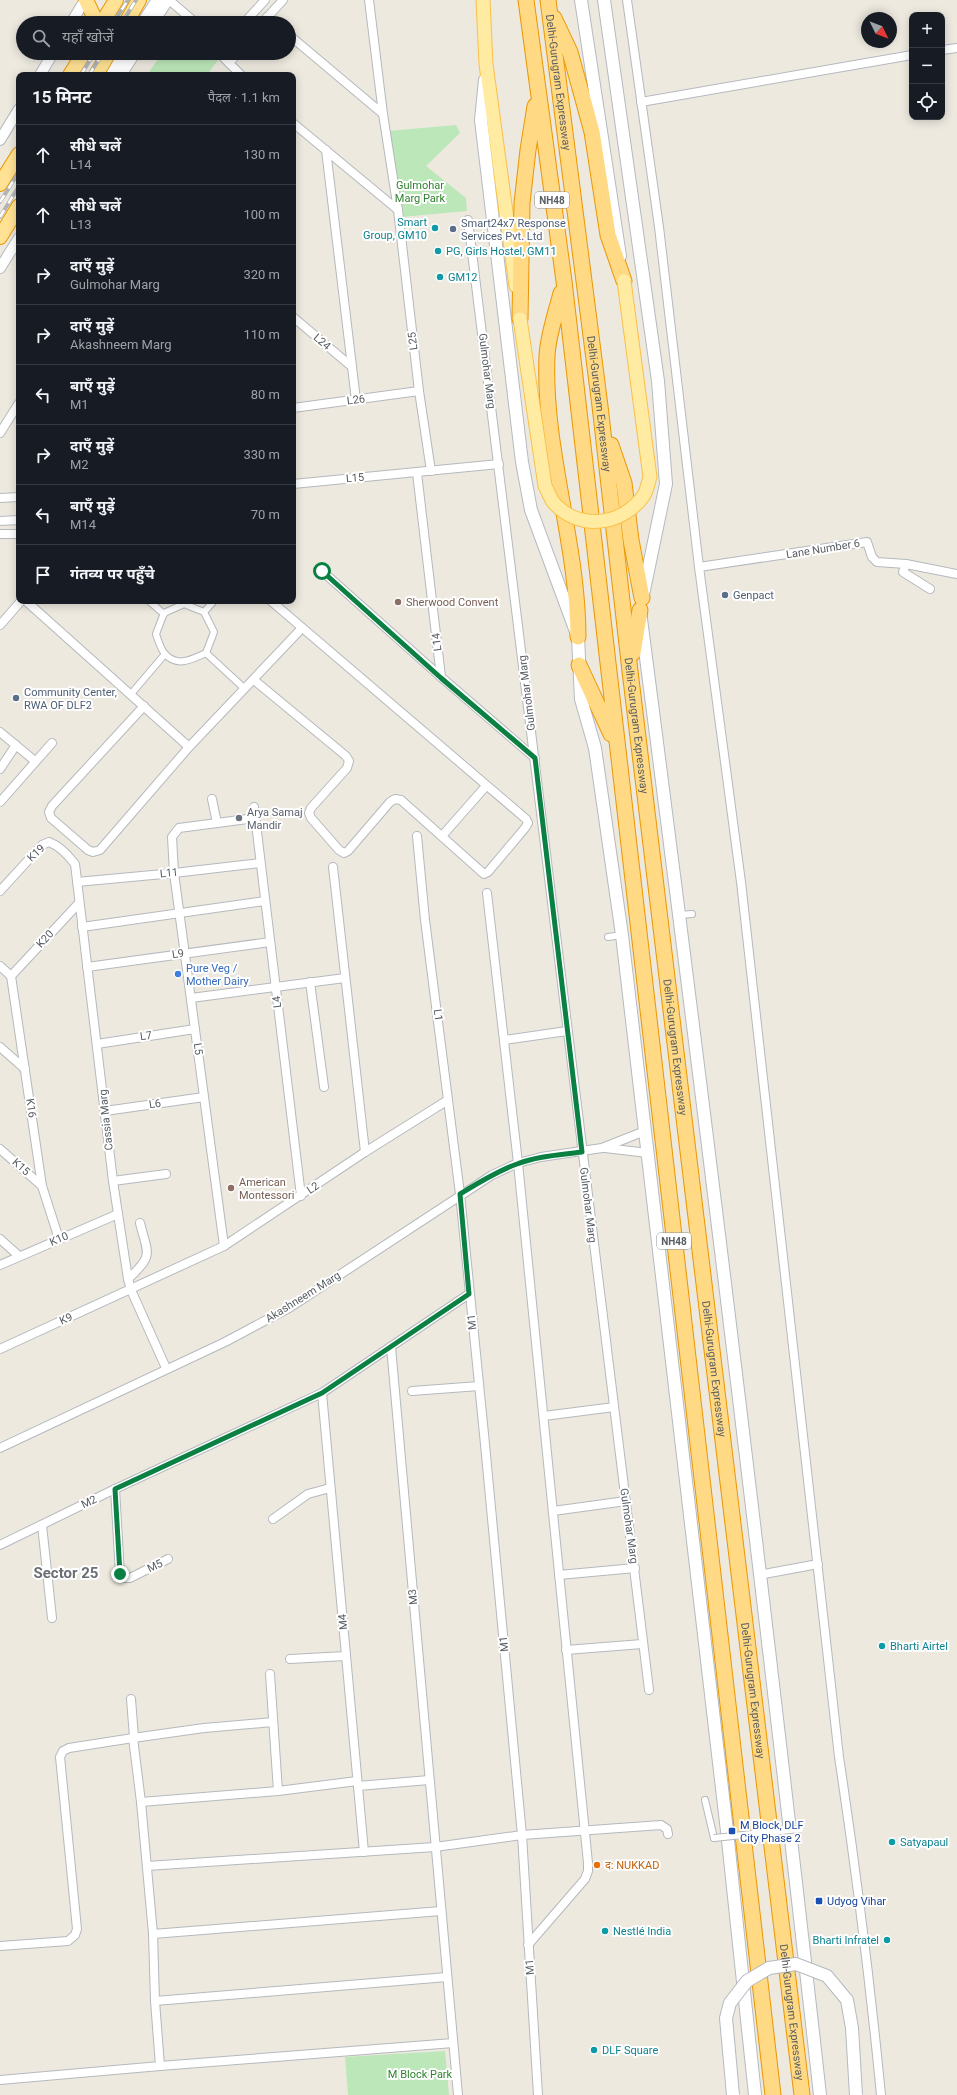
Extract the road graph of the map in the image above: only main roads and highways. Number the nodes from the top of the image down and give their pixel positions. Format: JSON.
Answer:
{"nodes":[{"id":1,"x":86,"y":0,"type":"edge"},
{"id":2,"x":116,"y":0,"type":"edge"},
{"id":3,"x":139,"y":0,"type":"edge"},
{"id":4,"x":484,"y":0,"type":"edge"},
{"id":5,"x":581,"y":0,"type":"edge"},
{"id":6,"x":604,"y":0,"type":"edge"},
{"id":7,"x":165,"y":1,"type":"edge"},
{"id":8,"x":549,"y":5,"type":"edge"},
{"id":9,"x":527,"y":6,"type":"edge"},
{"id":10,"x":94,"y":16,"type":"edge"},
{"id":11,"x":106,"y":16,"type":"edge"},
{"id":12,"x":130,"y":16,"type":"edge"},
{"id":13,"x":151,"y":16,"type":"edge"},
{"id":14,"x":80,"y":60,"type":"edge"},
{"id":15,"x":105,"y":60,"type":"edge"},
{"id":16,"x":121,"y":60,"type":"edge"},
{"id":17,"x":486,"y":64,"type":"junction"},
{"id":18,"x":72,"y":72,"type":"edge"},
{"id":19,"x":98,"y":72,"type":"edge"},
{"id":20,"x":114,"y":72,"type":"edge"},
{"id":21,"x":538,"y":91,"type":"junction"},
{"id":22,"x":16,"y":159,"type":"edge"},
{"id":23,"x":0,"y":184,"type":"edge"},
{"id":24,"x":16,"y":211,"type":"edge"},
{"id":25,"x":0,"y":237,"type":"edge"},
{"id":26,"x":564,"y":281,"type":"junction"},
{"id":27,"x":624,"y":281,"type":"junction"},
{"id":28,"x":520,"y":320,"type":"junction"},
{"id":29,"x":602,"y":422,"type":"junction"},
{"id":30,"x":641,"y":604,"type":"junction"},
{"id":31,"x":578,"y":636,"type":"junction"},
{"id":32,"x":580,"y":665,"type":"junction"},
{"id":33,"x":630,"y":671,"type":"junction"},
{"id":34,"x":617,"y":745,"type":"junction"},
{"id":35,"x":733,"y":2095,"type":"edge"},
{"id":36,"x":755,"y":2095,"type":"edge"},
{"id":37,"x":773,"y":2095,"type":"edge"},
{"id":38,"x":802,"y":2095,"type":"edge"},
{"id":39,"x":820,"y":2095,"type":"edge"},
{"id":40,"x":856,"y":2095,"type":"edge"}],
"edges":[{"from":1,"to":10,"type":"highway"},
{"from":2,"to":11,"type":"highway"},
{"from":3,"to":12,"type":"highway"},
{"from":4,"to":17,"type":"main road"},
{"from":5,"to":27,"type":"main road"},
{"from":6,"to":30,"type":"main road"},
{"from":7,"to":13,"type":"main road"},
{"from":8,"to":27,"type":"highway"},
{"from":8,"to":29,"type":"highway","name":"Delhi-Gurugram Expressway","number":"NH48"},
{"from":9,"to":21,"type":"highway","name":"Delhi-Gurugram Expressway","number":"NH48"},
{"from":14,"to":18,"type":"highway"},
{"from":15,"to":19,"type":"highway"},
{"from":16,"to":20,"type":"main road"},
{"from":17,"to":28,"type":"main road"},
{"from":17,"to":31,"type":"main road"},
{"from":21,"to":26,"type":"highway","name":"Delhi-Gurugram Expressway","number":"NH48"},
{"from":21,"to":28,"type":"highway"},
{"from":22,"to":23,"type":"highway"},
{"from":24,"to":25,"type":"highway"},
{"from":26,"to":31,"type":"highway"},
{"from":26,"to":34,"type":"highway","name":"Delhi-Gurugram Expressway","number":"NH48"},
{"from":27,"to":28,"type":"main road","bridge":true},
{"from":29,"to":30,"type":"highway"},
{"from":29,"to":33,"type":"highway","name":"Delhi-Gurugram Expressway","number":"NH48"},
{"from":30,"to":33,"type":"highway"},
{"from":30,"to":39,"type":"main road"},
{"from":31,"to":32,"type":"main road"},
{"from":32,"to":34,"type":"highway"},
{"from":32,"to":36,"type":"main road"},
{"from":33,"to":38,"type":"highway","name":"Delhi-Gurugram Expressway","number":"NH48"},
{"from":34,"to":37,"type":"highway","name":"Delhi-Gurugram Expressway","number":"NH48"},
{"from":35,"to":40,"type":"main road","bridge":true}]}
